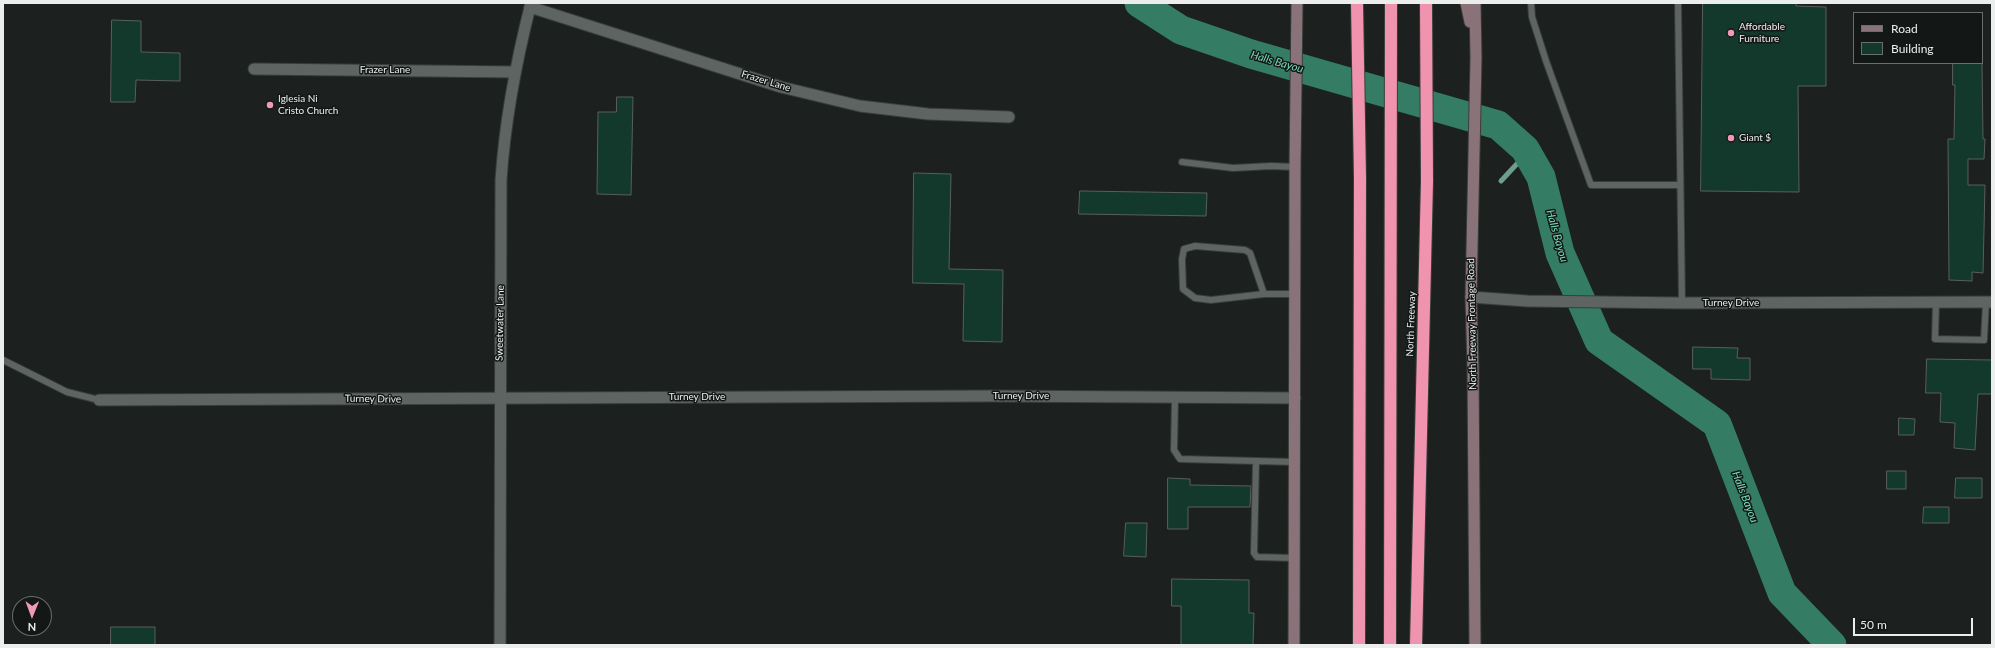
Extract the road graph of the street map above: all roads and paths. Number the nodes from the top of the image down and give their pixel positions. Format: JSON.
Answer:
{"nodes":[{"id":1,"x":1297,"y":3,"type":"edge"},
{"id":2,"x":1357,"y":3,"type":"edge"},
{"id":3,"x":1391,"y":3,"type":"edge"},
{"id":4,"x":1426,"y":3,"type":"edge"},
{"id":5,"x":1466,"y":3,"type":"edge"},
{"id":6,"x":1475,"y":3,"type":"edge"},
{"id":7,"x":1531,"y":3,"type":"edge"},
{"id":8,"x":1678,"y":3,"type":"edge"},
{"id":9,"x":531,"y":5,"type":"edge"},
{"id":10,"x":1476,"y":58,"type":"junction"},
{"id":11,"x":254,"y":69,"type":"dead end"},
{"id":12,"x":515,"y":72,"type":"junction"},
{"id":13,"x":1009,"y":117,"type":"dead end"},
{"id":14,"x":1182,"y":162,"type":"dead end"},
{"id":15,"x":1295,"y":168,"type":"junction"},
{"id":16,"x":1680,"y":185,"type":"junction"},
{"id":17,"x":1264,"y":294,"type":"junction"},
{"id":18,"x":1295,"y":294,"type":"junction"},
{"id":19,"x":1471,"y":297,"type":"junction"},
{"id":20,"x":1936,"y":302,"type":"junction"},
{"id":21,"x":1989,"y":302,"type":"edge"},
{"id":22,"x":1682,"y":303,"type":"junction"},
{"id":23,"x":3,"y":360,"type":"edge"},
{"id":24,"x":499,"y":397,"type":"junction"},
{"id":25,"x":1175,"y":397,"type":"junction"},
{"id":26,"x":1295,"y":398,"type":"junction"},
{"id":27,"x":98,"y":400,"type":"joint"},
{"id":28,"x":1256,"y":461,"type":"junction"},
{"id":29,"x":1295,"y":462,"type":"junction"},
{"id":30,"x":1294,"y":558,"type":"junction"},
{"id":31,"x":500,"y":645,"type":"edge"},
{"id":32,"x":1294,"y":645,"type":"edge"},
{"id":33,"x":1359,"y":645,"type":"edge"},
{"id":34,"x":1390,"y":645,"type":"edge"},
{"id":35,"x":1416,"y":645,"type":"edge"},
{"id":36,"x":1474,"y":645,"type":"edge"}],
"edges":[{"from":1,"to":15,"type":"main road"},
{"from":2,"to":33,"type":"highway"},
{"from":3,"to":34,"type":"highway","name":"North Freeway"},
{"from":4,"to":35,"type":"highway","name":"North Freeway"},
{"from":5,"to":10,"type":"main road"},
{"from":6,"to":10,"type":"main road","name":"North Freeway Frontage Road"},
{"from":7,"to":16,"type":"lane"},
{"from":8,"to":16,"type":"lane"},
{"from":9,"to":12,"type":"street","name":"Sweetwater Lane"},
{"from":9,"to":13,"type":"street","name":"Frazer Lane"},
{"from":10,"to":19,"type":"main road","name":"North Freeway Frontage Road"},
{"from":11,"to":12,"type":"street","name":"Frazer Lane"},
{"from":12,"to":24,"type":"street","name":"Sweetwater Lane"},
{"from":14,"to":15,"type":"lane"},
{"from":15,"to":18,"type":"main road"},
{"from":16,"to":22,"type":"lane"},
{"from":17,"to":17,"type":"lane"},
{"from":17,"to":18,"type":"lane"},
{"from":18,"to":26,"type":"main road"},
{"from":19,"to":22,"type":"street","name":"Turney Drive"},
{"from":19,"to":36,"type":"main road","name":"North Freeway Frontage Road"},
{"from":20,"to":21,"type":"street","name":"Turney Drive"},
{"from":20,"to":21,"type":"lane"},
{"from":20,"to":22,"type":"street","name":"Turney Drive"},
{"from":23,"to":27,"type":"lane"},
{"from":24,"to":25,"type":"street","name":"Turney Drive"},
{"from":24,"to":27,"type":"street","name":"Turney Drive"},
{"from":24,"to":31,"type":"street","name":"Sweetwater Lane"},
{"from":25,"to":26,"type":"street","name":"Turney Drive"},
{"from":25,"to":28,"type":"lane"},
{"from":26,"to":29,"type":"main road"},
{"from":28,"to":29,"type":"lane"},
{"from":28,"to":30,"type":"lane"},
{"from":29,"to":30,"type":"main road"},
{"from":30,"to":32,"type":"main road"}]}
